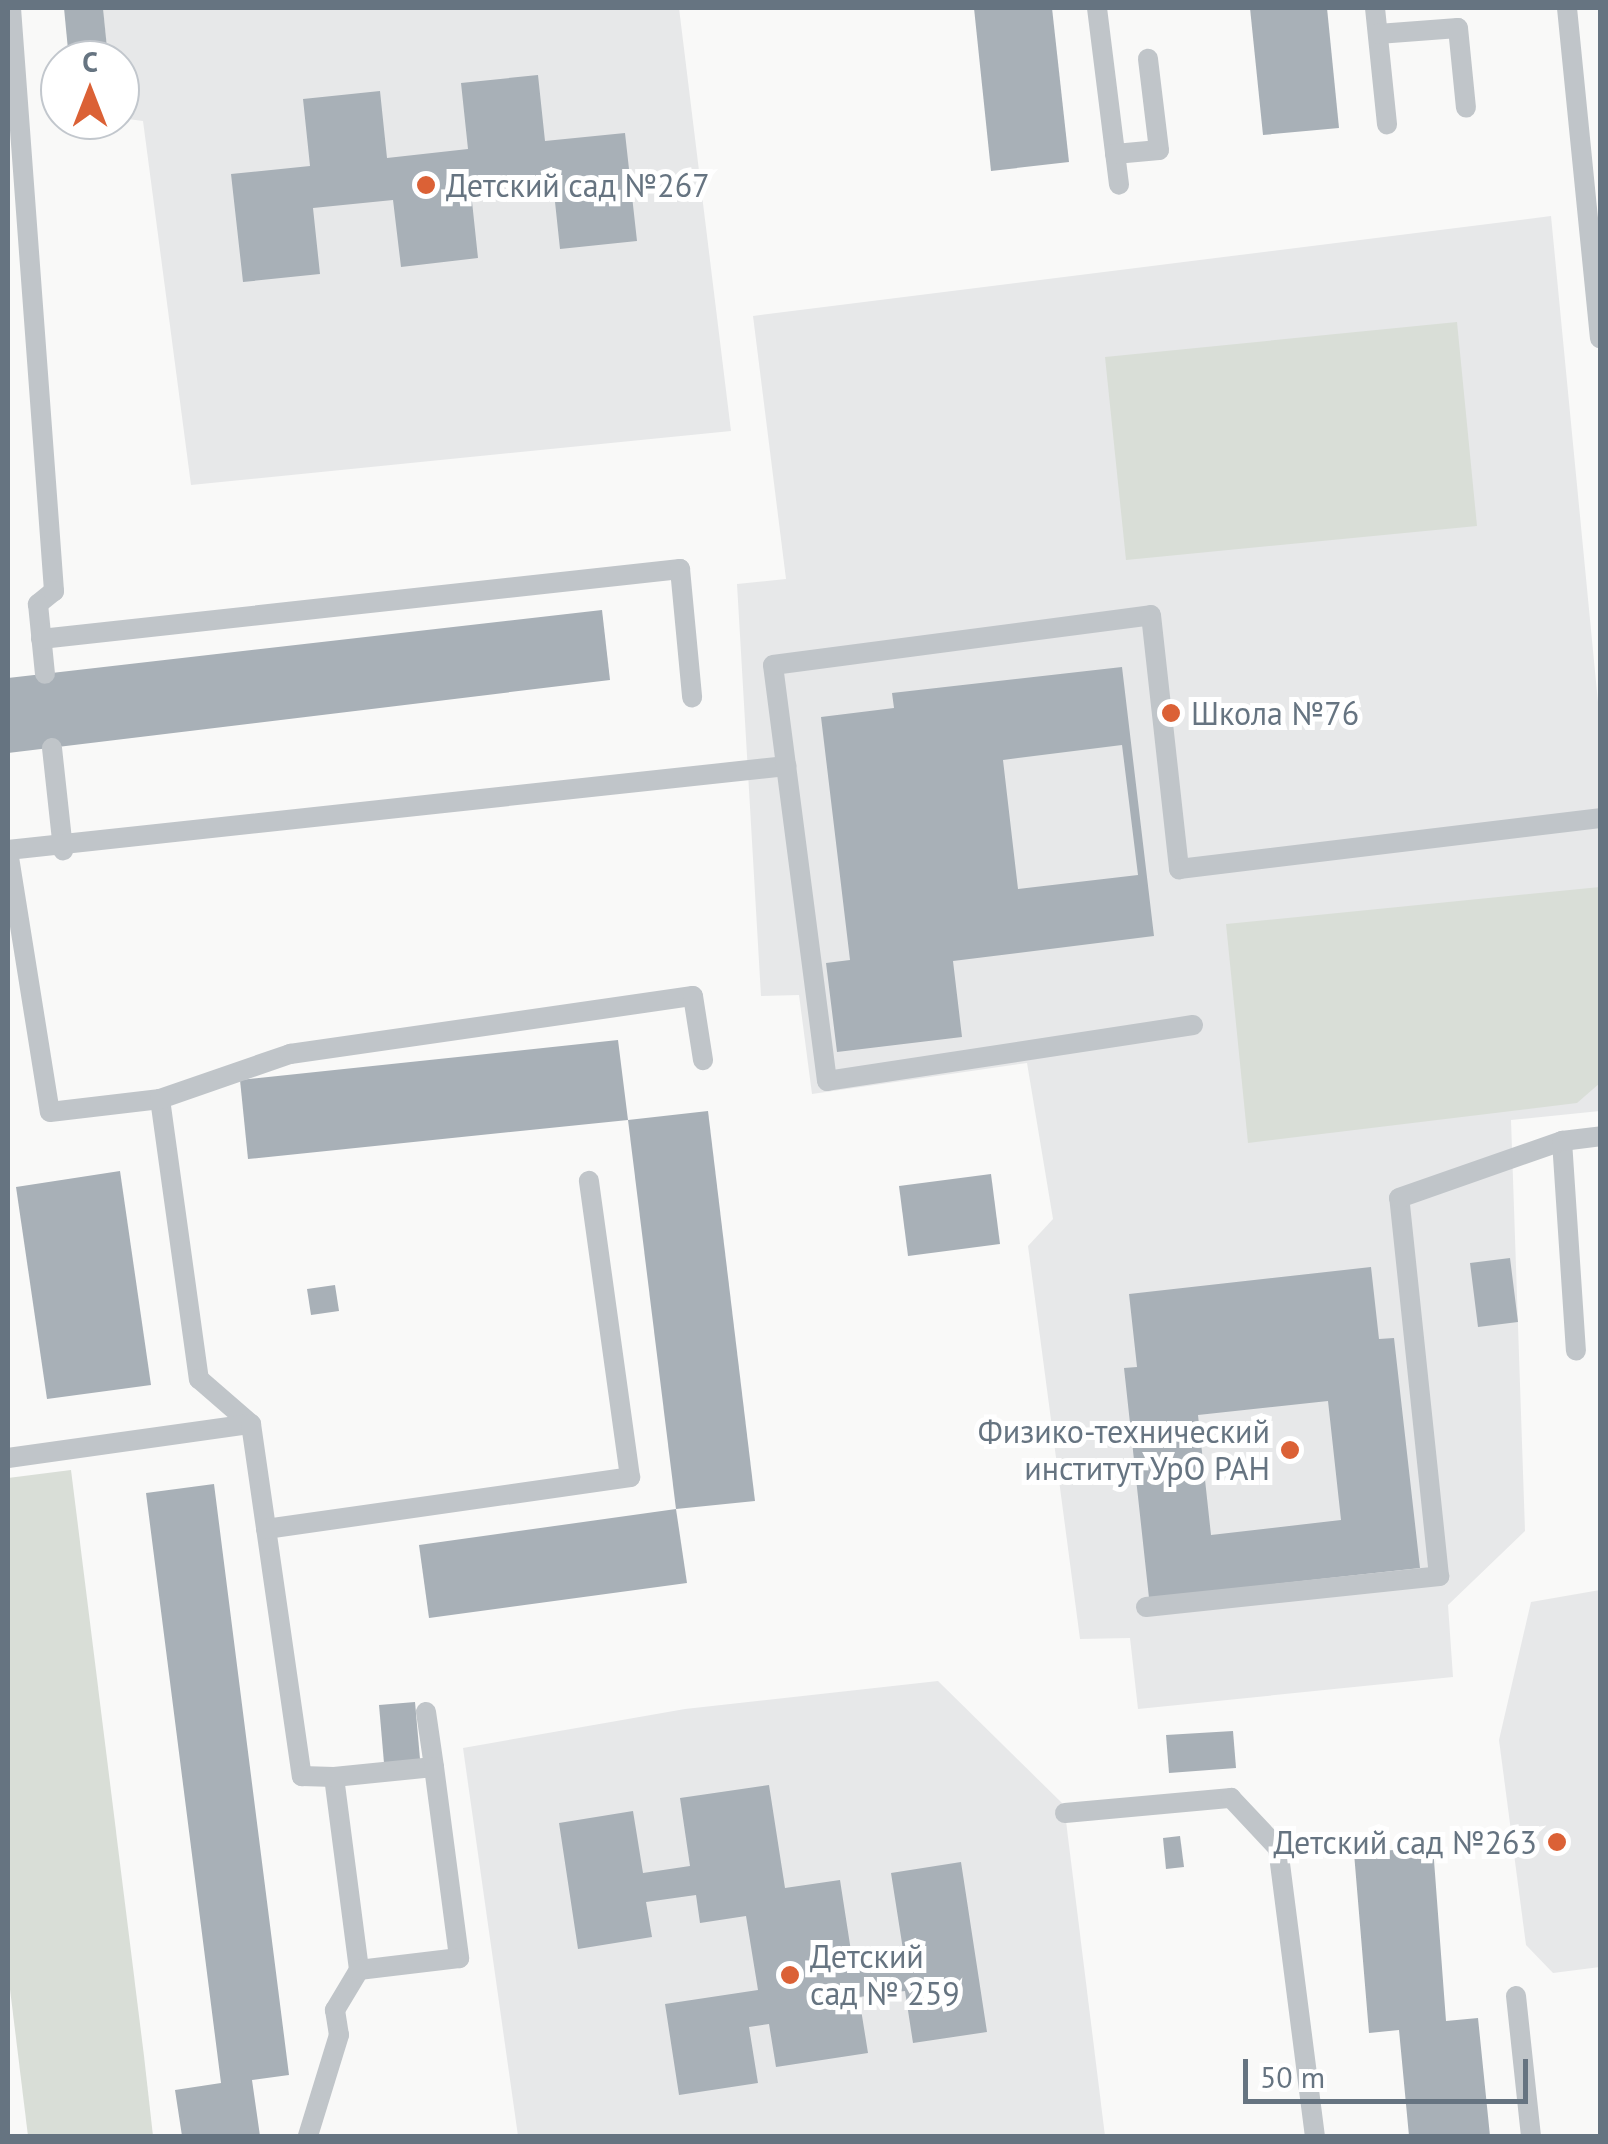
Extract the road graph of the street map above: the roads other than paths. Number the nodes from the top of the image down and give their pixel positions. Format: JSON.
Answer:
{"nodes":[{"id":1,"x":10,"y":8,"type":"edge"},
{"id":2,"x":1097,"y":8,"type":"edge"},
{"id":3,"x":1375,"y":8,"type":"edge"},
{"id":4,"x":1567,"y":8,"type":"edge"},
{"id":5,"x":1378,"y":34,"type":"junction"},
{"id":6,"x":1148,"y":60,"type":"dead end"},
{"id":7,"x":1466,"y":108,"type":"dead end"},
{"id":8,"x":1387,"y":124,"type":"dead end"},
{"id":9,"x":1115,"y":154,"type":"junction"},
{"id":10,"x":1119,"y":185,"type":"dead end"},
{"id":11,"x":1596,"y":251,"type":"edge"},
{"id":12,"x":1600,"y":338,"type":"edge"},
{"id":13,"x":42,"y":639,"type":"junction"},
{"id":14,"x":45,"y":674,"type":"dead end"},
{"id":15,"x":692,"y":696,"type":"dead end"},
{"id":16,"x":52,"y":748,"type":"dead end"},
{"id":17,"x":786,"y":766,"type":"junction"},
{"id":18,"x":1600,"y":818,"type":"edge"},
{"id":19,"x":62,"y":850,"type":"junction"},
{"id":20,"x":8,"y":851,"type":"edge"},
{"id":21,"x":1193,"y":1024,"type":"dead end"},
{"id":22,"x":703,"y":1060,"type":"dead end"},
{"id":23,"x":160,"y":1099,"type":"junction"},
{"id":24,"x":1600,"y":1136,"type":"edge"},
{"id":25,"x":1562,"y":1141,"type":"junction"},
{"id":26,"x":590,"y":1181,"type":"dead end"},
{"id":27,"x":1576,"y":1351,"type":"dead end"},
{"id":28,"x":251,"y":1424,"type":"junction"},
{"id":29,"x":8,"y":1458,"type":"edge"},
{"id":30,"x":266,"y":1529,"type":"junction"},
{"id":31,"x":1146,"y":1607,"type":"dead end"},
{"id":32,"x":426,"y":1712,"type":"dead end"},
{"id":33,"x":434,"y":1768,"type":"junction"},
{"id":34,"x":334,"y":1777,"type":"junction"},
{"id":35,"x":1065,"y":1813,"type":"dead end"},
{"id":36,"x":360,"y":1970,"type":"junction"},
{"id":37,"x":1516,"y":1996,"type":"dead end"},
{"id":38,"x":308,"y":2136,"type":"edge"},
{"id":39,"x":1314,"y":2136,"type":"edge"},
{"id":40,"x":1531,"y":2136,"type":"edge"}],
"edges":[{"from":1,"to":13,"type":"lane"},
{"from":2,"to":9,"type":"lane"},
{"from":3,"to":5,"type":"lane"},
{"from":4,"to":11,"type":"lane"},
{"from":5,"to":7,"type":"lane"},
{"from":5,"to":8,"type":"lane"},
{"from":6,"to":9,"type":"lane"},
{"from":9,"to":10,"type":"lane"},
{"from":11,"to":12,"type":"lane"},
{"from":13,"to":14,"type":"lane"},
{"from":13,"to":15,"type":"lane"},
{"from":16,"to":19,"type":"lane"},
{"from":17,"to":18,"type":"lane"},
{"from":17,"to":19,"type":"lane"},
{"from":17,"to":21,"type":"lane"},
{"from":19,"to":20,"type":"lane"},
{"from":20,"to":23,"type":"lane"},
{"from":22,"to":23,"type":"lane"},
{"from":23,"to":28,"type":"lane"},
{"from":24,"to":25,"type":"lane"},
{"from":25,"to":27,"type":"lane"},
{"from":25,"to":31,"type":"lane"},
{"from":26,"to":30,"type":"lane"},
{"from":28,"to":29,"type":"lane"},
{"from":28,"to":30,"type":"lane"},
{"from":30,"to":34,"type":"lane"},
{"from":32,"to":33,"type":"lane"},
{"from":33,"to":34,"type":"lane"},
{"from":33,"to":36,"type":"lane"},
{"from":34,"to":36,"type":"lane"},
{"from":35,"to":39,"type":"lane"},
{"from":36,"to":38,"type":"lane"},
{"from":37,"to":40,"type":"lane"}]}
